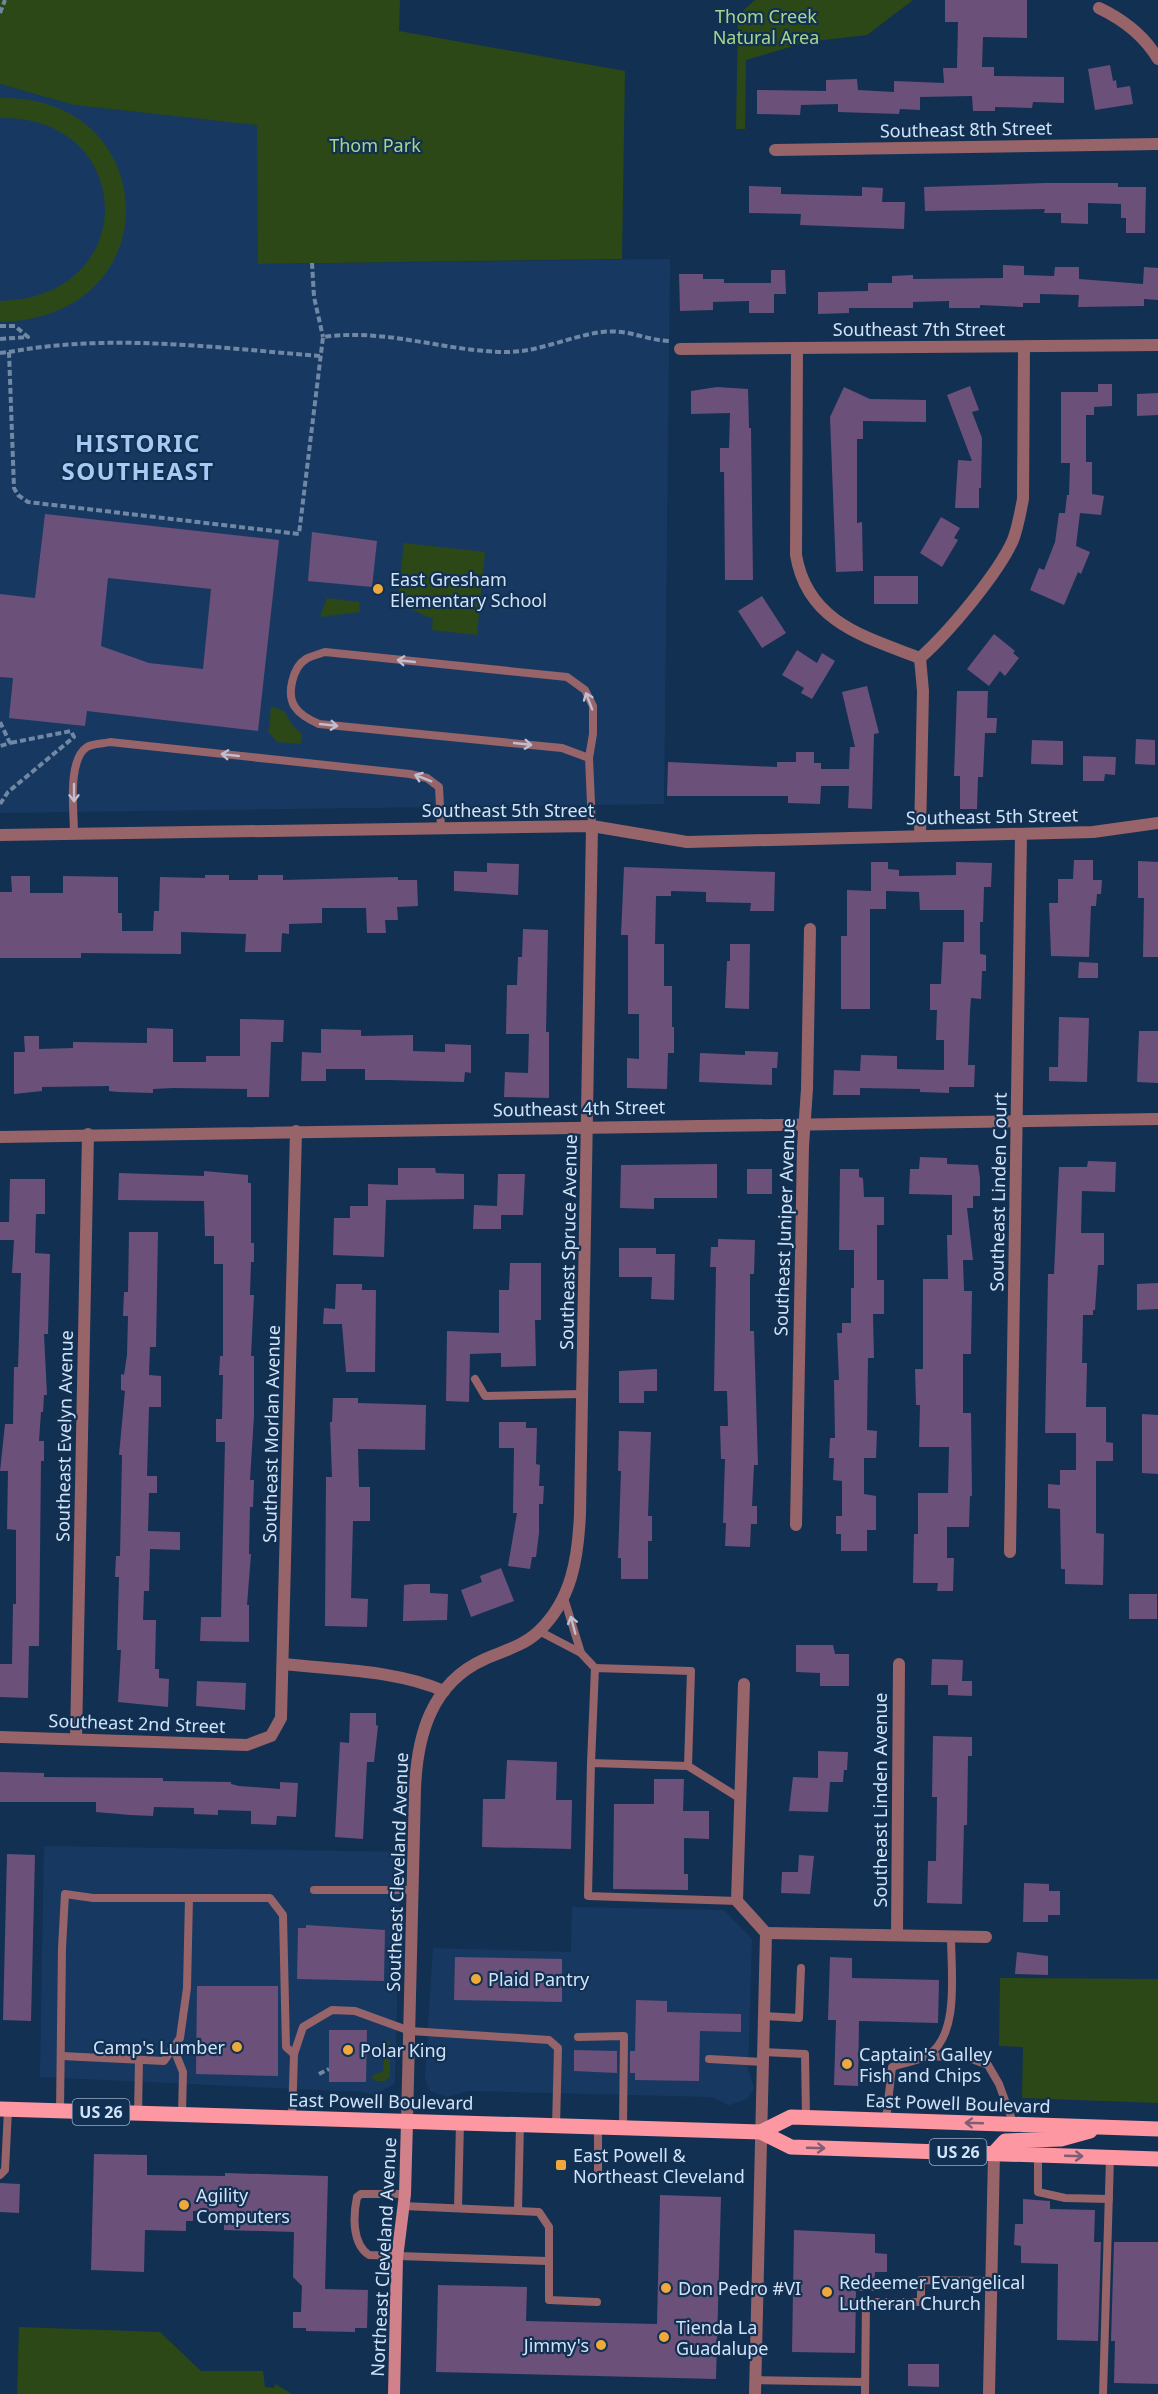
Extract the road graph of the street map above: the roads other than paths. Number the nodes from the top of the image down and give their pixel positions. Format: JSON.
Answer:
{"nodes":[{"id":1,"x":1099,"y":8,"type":"dead end"},
{"id":2,"x":1158,"y":59,"type":"edge"},
{"id":3,"x":1158,"y":144,"type":"edge"},
{"id":4,"x":775,"y":150,"type":"dead end"},
{"id":5,"x":1158,"y":345,"type":"edge"},
{"id":6,"x":1024,"y":347,"type":"junction"},
{"id":7,"x":797,"y":348,"type":"junction"},
{"id":8,"x":681,"y":349,"type":"dead end"},
{"id":9,"x":920,"y":658,"type":"junction"},
{"id":10,"x":589,"y":758,"type":"junction"},
{"id":11,"x":1158,"y":822,"type":"edge"},
{"id":12,"x":591,"y":826,"type":"junction"},
{"id":13,"x":441,"y":827,"type":"junction"},
{"id":14,"x":74,"y":833,"type":"junction"},
{"id":15,"x":1021,"y":834,"type":"junction"},
{"id":16,"x":0,"y":835,"type":"edge"},
{"id":17,"x":920,"y":836,"type":"junction"},
{"id":18,"x":810,"y":929,"type":"dead end"},
{"id":19,"x":1158,"y":1119,"type":"edge"},
{"id":20,"x":1018,"y":1120,"type":"junction"},
{"id":21,"x":804,"y":1123,"type":"junction"},
{"id":22,"x":588,"y":1126,"type":"junction"},
{"id":23,"x":296,"y":1131,"type":"junction"},
{"id":24,"x":88,"y":1134,"type":"junction"},
{"id":25,"x":0,"y":1137,"type":"edge"},
{"id":26,"x":476,"y":1379,"type":"dead end"},
{"id":27,"x":582,"y":1394,"type":"junction"},
{"id":28,"x":580,"y":1514,"type":"joint"},
{"id":29,"x":796,"y":1525,"type":"dead end"},
{"id":30,"x":1010,"y":1552,"type":"dead end"},
{"id":31,"x":564,"y":1598,"type":"junction"},
{"id":32,"x":539,"y":1631,"type":"junction"},
{"id":33,"x":581,"y":1653,"type":"junction"},
{"id":34,"x":284,"y":1664,"type":"junction"},
{"id":35,"x":899,"y":1664,"type":"dead end"},
{"id":36,"x":595,"y":1668,"type":"junction"},
{"id":37,"x":744,"y":1684,"type":"dead end"},
{"id":38,"x":444,"y":1691,"type":"junction"},
{"id":39,"x":271,"y":1736,"type":"joint"},
{"id":40,"x":0,"y":1737,"type":"edge"},
{"id":41,"x":76,"y":1739,"type":"junction"},
{"id":42,"x":591,"y":1763,"type":"junction"},
{"id":43,"x":688,"y":1766,"type":"junction"},
{"id":44,"x":741,"y":1799,"type":"junction"},
{"id":45,"x":314,"y":1890,"type":"dead end"},
{"id":46,"x":413,"y":1890,"type":"junction"},
{"id":47,"x":189,"y":1898,"type":"junction"},
{"id":48,"x":737,"y":1901,"type":"junction"},
{"id":49,"x":766,"y":1933,"type":"junction"},
{"id":50,"x":897,"y":1935,"type":"junction"},
{"id":51,"x":951,"y":1936,"type":"junction"},
{"id":52,"x":986,"y":1937,"type":"dead end"},
{"id":53,"x":801,"y":1968,"type":"dead end"},
{"id":54,"x":764,"y":2016,"type":"junction"},
{"id":55,"x":410,"y":2031,"type":"junction"},
{"id":56,"x":578,"y":2037,"type":"dead end"},
{"id":57,"x":173,"y":2048,"type":"junction"},
{"id":58,"x":294,"y":2054,"type":"junction"},
{"id":59,"x":62,"y":2056,"type":"junction"},
{"id":60,"x":927,"y":2056,"type":"junction"},
{"id":61,"x":763,"y":2057,"type":"junction"},
{"id":62,"x":709,"y":2059,"type":"dead end"},
{"id":63,"x":139,"y":2060,"type":"junction"},
{"id":64,"x":4,"y":2110,"type":"edge"},
{"id":65,"x":60,"y":2111,"type":"junction"},
{"id":66,"x":138,"y":2114,"type":"junction"},
{"id":67,"x":182,"y":2115,"type":"junction"},
{"id":68,"x":292,"y":2118,"type":"junction"},
{"id":69,"x":806,"y":2118,"type":"junction"},
{"id":70,"x":886,"y":2120,"type":"junction"},
{"id":71,"x":407,"y":2121,"type":"junction"},
{"id":72,"x":460,"y":2122,"type":"junction"},
{"id":73,"x":520,"y":2124,"type":"junction"},
{"id":74,"x":1014,"y":2125,"type":"junction"},
{"id":75,"x":556,"y":2126,"type":"junction"},
{"id":76,"x":598,"y":2127,"type":"junction"},
{"id":77,"x":623,"y":2128,"type":"junction"},
{"id":78,"x":1099,"y":2128,"type":"junction"},
{"id":79,"x":1158,"y":2129,"type":"edge"},
{"id":80,"x":761,"y":2132,"type":"junction"},
{"id":81,"x":994,"y":2153,"type":"junction"},
{"id":82,"x":1038,"y":2155,"type":"junction"},
{"id":83,"x":1110,"y":2157,"type":"junction"},
{"id":84,"x":1158,"y":2158,"type":"edge"},
{"id":85,"x":0,"y":2175,"type":"edge"},
{"id":86,"x":598,"y":2176,"type":"dead end"},
{"id":87,"x":1109,"y":2199,"type":"junction"},
{"id":88,"x":404,"y":2200,"type":"junction"},
{"id":89,"x":458,"y":2208,"type":"junction"},
{"id":90,"x":518,"y":2211,"type":"junction"},
{"id":91,"x":397,"y":2259,"type":"junction"},
{"id":92,"x":548,"y":2261,"type":"junction"},
{"id":93,"x":990,"y":2281,"type":"junction"},
{"id":94,"x":597,"y":2302,"type":"dead end"},
{"id":95,"x":755,"y":2380,"type":"junction"},
{"id":96,"x":865,"y":2382,"type":"junction"},
{"id":97,"x":394,"y":2394,"type":"edge"},
{"id":98,"x":755,"y":2394,"type":"edge"},
{"id":99,"x":865,"y":2394,"type":"edge"},
{"id":100,"x":989,"y":2394,"type":"edge"},
{"id":101,"x":1103,"y":2394,"type":"edge"}],
"edges":[{"from":1,"to":2,"type":"street"},
{"from":3,"to":4,"type":"street","name":"Southeast 8th Street"},
{"from":5,"to":6,"type":"street","name":"Southeast 7th Street"},
{"from":6,"to":7,"type":"street","name":"Southeast 7th Street"},
{"from":6,"to":9,"type":"street"},
{"from":7,"to":8,"type":"street","name":"Southeast 7th Street"},
{"from":7,"to":9,"type":"street"},
{"from":9,"to":17,"type":"street"},
{"from":10,"to":10,"type":"lane","one_way":true},
{"from":10,"to":12,"type":"lane"},
{"from":11,"to":15,"type":"street","name":"Southeast 5th Street"},
{"from":12,"to":13,"type":"street","name":"Southeast 5th Street"},
{"from":12,"to":17,"type":"street","name":"Southeast 5th Street"},
{"from":12,"to":22,"type":"street","name":"Southeast Spruce Avenue"},
{"from":13,"to":14,"type":"street","name":"Southeast 5th Street"},
{"from":13,"to":14,"type":"lane","one_way":true},
{"from":14,"to":16,"type":"street","name":"Southeast 5th Street"},
{"from":15,"to":17,"type":"street","name":"Southeast 5th Street"},
{"from":15,"to":20,"type":"street","name":"Southeast Linden Court"},
{"from":18,"to":21,"type":"street","name":"Southeast Juniper Avenue"},
{"from":19,"to":20,"type":"street","name":"Southeast 4th Street"},
{"from":20,"to":21,"type":"street","name":"Southeast 4th Street"},
{"from":20,"to":30,"type":"street","name":"Southeast Linden Court"},
{"from":21,"to":22,"type":"street","name":"Southeast 4th Street"},
{"from":21,"to":29,"type":"street","name":"Southeast Juniper Avenue"},
{"from":22,"to":23,"type":"street","name":"Southeast 4th Street"},
{"from":22,"to":27,"type":"street","name":"Southeast Spruce Avenue"},
{"from":23,"to":24,"type":"street","name":"Southeast 4th Street"},
{"from":23,"to":34,"type":"street","name":"Southeast Morlan Avenue"},
{"from":24,"to":25,"type":"street","name":"Southeast 4th Street"},
{"from":24,"to":41,"type":"street","name":"Southeast Evelyn Avenue"},
{"from":26,"to":27,"type":"lane"},
{"from":27,"to":28,"type":"street","name":"Southeast Spruce Avenue"},
{"from":28,"to":31,"type":"street","name":"Southeast Cleveland Avenue"},
{"from":31,"to":32,"type":"street","name":"Southeast Cleveland Avenue"},
{"from":33,"to":31,"type":"lane","one_way":true},
{"from":32,"to":33,"type":"lane"},
{"from":32,"to":38,"type":"street","name":"Southeast Cleveland Avenue"},
{"from":33,"to":36,"type":"lane"},
{"from":34,"to":38,"type":"street"},
{"from":34,"to":39,"type":"street","name":"Southeast Morlan Avenue"},
{"from":35,"to":50,"type":"street","name":"Southeast Linden Avenue"},
{"from":36,"to":42,"type":"lane"},
{"from":36,"to":43,"type":"lane"},
{"from":37,"to":44,"type":"street"},
{"from":38,"to":46,"type":"street","name":"Southeast Cleveland Avenue"},
{"from":39,"to":41,"type":"street","name":"Southeast 2nd Street"},
{"from":40,"to":41,"type":"street","name":"Southeast 2nd Street"},
{"from":42,"to":43,"type":"lane"},
{"from":42,"to":48,"type":"lane"},
{"from":43,"to":44,"type":"lane"},
{"from":44,"to":48,"type":"street"},
{"from":45,"to":46,"type":"lane"},
{"from":46,"to":55,"type":"street","name":"Southeast Cleveland Avenue"},
{"from":47,"to":57,"type":"lane"},
{"from":47,"to":58,"type":"lane"},
{"from":47,"to":59,"type":"lane"},
{"from":48,"to":49,"type":"street"},
{"from":49,"to":50,"type":"street"},
{"from":49,"to":54,"type":"street"},
{"from":50,"to":51,"type":"street"},
{"from":51,"to":52,"type":"street"},
{"from":51,"to":60,"type":"lane"},
{"from":53,"to":54,"type":"lane"},
{"from":54,"to":61,"type":"street"},
{"from":55,"to":58,"type":"lane"},
{"from":55,"to":71,"type":"street","name":"Southeast Cleveland Avenue"},
{"from":55,"to":75,"type":"lane"},
{"from":56,"to":77,"type":"lane"},
{"from":57,"to":63,"type":"lane"},
{"from":57,"to":67,"type":"lane"},
{"from":58,"to":68,"type":"lane"},
{"from":59,"to":63,"type":"lane"},
{"from":59,"to":65,"type":"lane"},
{"from":60,"to":70,"type":"lane"},
{"from":60,"to":74,"type":"lane"},
{"from":61,"to":62,"type":"lane"},
{"from":61,"to":69,"type":"lane"},
{"from":61,"to":80,"type":"street"},
{"from":63,"to":66,"type":"lane"},
{"from":64,"to":65,"type":"main road","name":"East Powell Boulevard","number":"US 26"},
{"from":64,"to":85,"type":"lane"},
{"from":65,"to":66,"type":"main road","name":"East Powell Boulevard","number":"US 26"},
{"from":66,"to":67,"type":"main road","name":"East Powell Boulevard","number":"US 26"},
{"from":67,"to":68,"type":"main road","name":"East Powell Boulevard","number":"US 26"},
{"from":68,"to":71,"type":"main road","name":"East Powell Boulevard","number":"US 26"},
{"from":69,"to":70,"type":"main road","name":"East Powell Boulevard","number":"US 26"},
{"from":69,"to":80,"type":"main road","name":"East Powell Boulevard","number":"US 26"},
{"from":74,"to":70,"type":"main road","name":"East Powell Boulevard","number":"US 26","one_way":true},
{"from":71,"to":72,"type":"main road","name":"East Powell Boulevard","number":"US 26"},
{"from":71,"to":88,"type":"main road","name":"Northeast Cleveland Avenue"},
{"from":72,"to":73,"type":"main road","name":"East Powell Boulevard","number":"US 26"},
{"from":72,"to":89,"type":"lane"},
{"from":73,"to":75,"type":"main road","name":"East Powell Boulevard","number":"US 26"},
{"from":73,"to":90,"type":"lane"},
{"from":74,"to":78,"type":"main road","name":"East Powell Boulevard","number":"US 26"},
{"from":75,"to":76,"type":"main road","name":"East Powell Boulevard","number":"US 26"},
{"from":76,"to":77,"type":"main road","name":"East Powell Boulevard","number":"US 26"},
{"from":76,"to":86,"type":"lane"},
{"from":77,"to":80,"type":"main road","name":"East Powell Boulevard","number":"US 26"},
{"from":78,"to":79,"type":"main road","name":"East Powell Boulevard","number":"US 26"},
{"from":78,"to":81,"type":"main road"},
{"from":80,"to":81,"type":"main road","name":"East Powell Boulevard","number":"US 26","one_way":true},
{"from":80,"to":95,"type":"street"},
{"from":81,"to":82,"type":"main road","name":"East Powell Boulevard","number":"US 26"},
{"from":81,"to":93,"type":"street"},
{"from":82,"to":83,"type":"main road","name":"East Powell Boulevard","number":"US 26","one_way":true},
{"from":82,"to":87,"type":"lane"},
{"from":83,"to":84,"type":"main road","name":"East Powell Boulevard","number":"US 26"},
{"from":83,"to":87,"type":"lane"},
{"from":87,"to":101,"type":"lane"},
{"from":88,"to":89,"type":"lane"},
{"from":88,"to":91,"type":"main road","name":"Northeast Cleveland Avenue"},
{"from":88,"to":91,"type":"lane"},
{"from":89,"to":90,"type":"lane"},
{"from":90,"to":92,"type":"lane"},
{"from":91,"to":92,"type":"lane"},
{"from":91,"to":97,"type":"main road","name":"Northeast Cleveland Avenue"},
{"from":92,"to":94,"type":"lane"},
{"from":93,"to":96,"type":"lane"},
{"from":93,"to":100,"type":"street"},
{"from":95,"to":96,"type":"lane"},
{"from":95,"to":98,"type":"street"},
{"from":96,"to":99,"type":"lane"}]}
